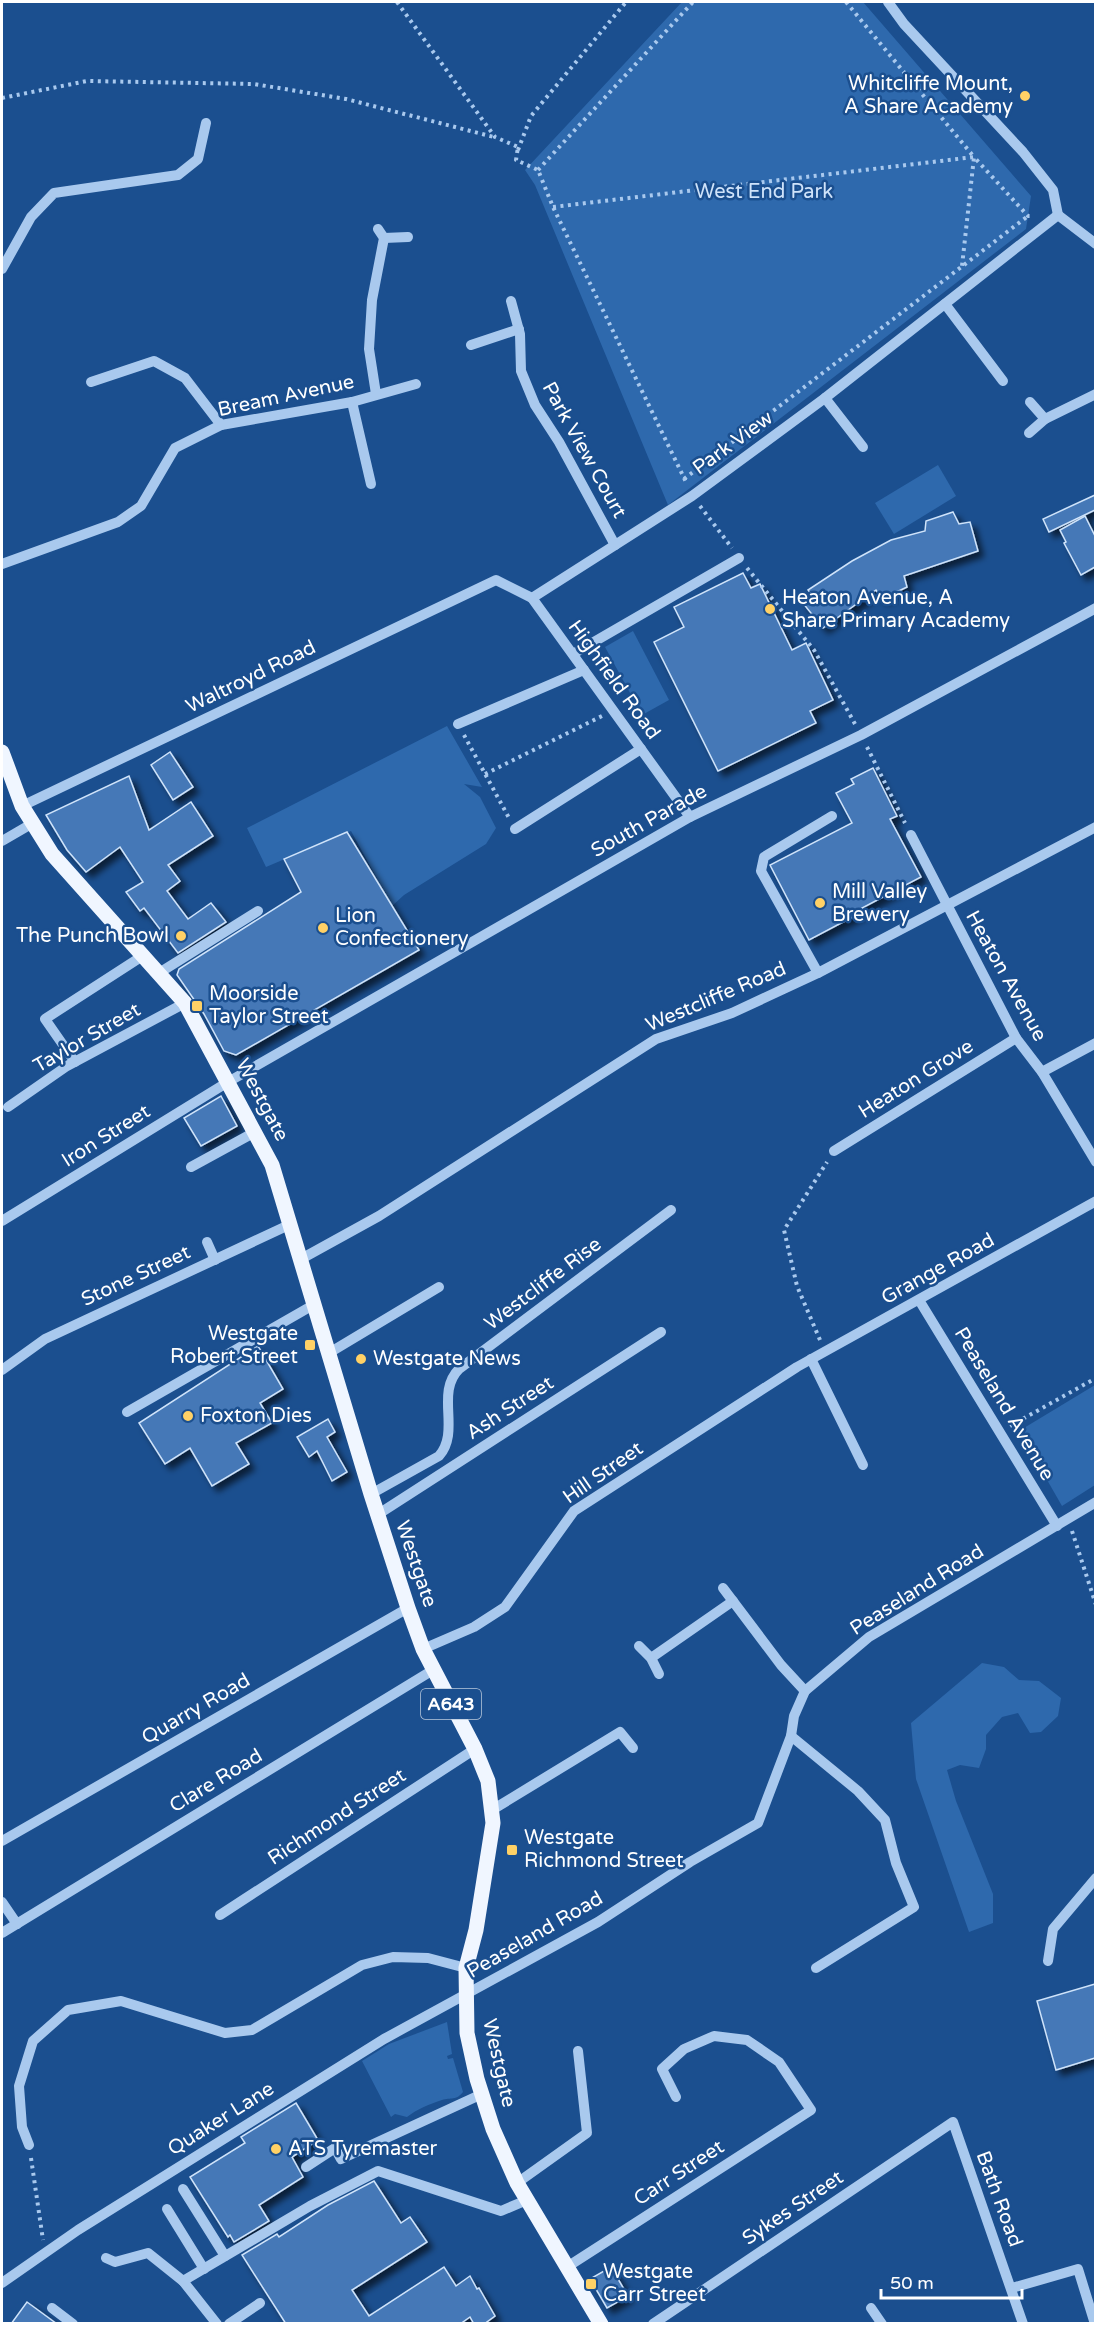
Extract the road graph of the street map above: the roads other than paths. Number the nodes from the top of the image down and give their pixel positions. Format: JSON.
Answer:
{"nodes":[{"id":1,"x":888,"y":2,"type":"edge"},
{"id":2,"x":206,"y":123,"type":"dead end"},
{"id":3,"x":1058,"y":215,"type":"junction"},
{"id":4,"x":408,"y":237,"type":"dead end"},
{"id":5,"x":1095,"y":244,"type":"edge"},
{"id":6,"x":2,"y":269,"type":"edge"},
{"id":7,"x":511,"y":301,"type":"dead end"},
{"id":8,"x":945,"y":304,"type":"junction"},
{"id":9,"x":519,"y":329,"type":"junction"},
{"id":10,"x":471,"y":345,"type":"dead end"},
{"id":11,"x":1003,"y":381,"type":"dead end"},
{"id":12,"x":91,"y":382,"type":"dead end"},
{"id":13,"x":416,"y":384,"type":"dead end"},
{"id":14,"x":376,"y":394,"type":"junction"},
{"id":15,"x":1095,"y":394,"type":"edge"},
{"id":16,"x":825,"y":398,"type":"junction"},
{"id":17,"x":352,"y":402,"type":"junction"},
{"id":18,"x":1030,"y":402,"type":"dead end"},
{"id":19,"x":1044,"y":419,"type":"junction"},
{"id":20,"x":221,"y":425,"type":"junction"},
{"id":21,"x":1029,"y":433,"type":"dead end"},
{"id":22,"x":862,"y":447,"type":"dead end"},
{"id":23,"x":371,"y":484,"type":"dead end"},
{"id":24,"x":615,"y":545,"type":"junction"},
{"id":25,"x":739,"y":558,"type":"road end"},
{"id":26,"x":2,"y":564,"type":"edge"},
{"id":27,"x":496,"y":580,"type":"joint"},
{"id":28,"x":532,"y":598,"type":"junction"},
{"id":29,"x":1095,"y":608,"type":"edge"},
{"id":30,"x":573,"y":654,"type":"junction"},
{"id":31,"x":584,"y":670,"type":"junction"},
{"id":32,"x":458,"y":724,"type":"road end"},
{"id":33,"x":641,"y":749,"type":"junction"},
{"id":34,"x":2,"y":752,"type":"edge"},
{"id":35,"x":22,"y":806,"type":"junction"},
{"id":36,"x":832,"y":816,"type":"dead end"},
{"id":37,"x":690,"y":817,"type":"junction"},
{"id":38,"x":33,"y":823,"type":"junction"},
{"id":39,"x":1095,"y":827,"type":"edge"},
{"id":40,"x":515,"y":829,"type":"road end"},
{"id":41,"x":911,"y":835,"type":"road end"},
{"id":42,"x":2,"y":841,"type":"edge"},
{"id":43,"x":948,"y":906,"type":"junction"},
{"id":44,"x":258,"y":911,"type":"dead end"},
{"id":45,"x":144,"y":955,"type":"junction"},
{"id":46,"x":159,"y":973,"type":"junction"},
{"id":47,"x":818,"y":973,"type":"junction"},
{"id":48,"x":185,"y":1003,"type":"junction"},
{"id":49,"x":1016,"y":1038,"type":"junction"},
{"id":50,"x":1095,"y":1043,"type":"edge"},
{"id":51,"x":75,"y":1062,"type":"junction"},
{"id":52,"x":1042,"y":1072,"type":"junction"},
{"id":53,"x":228,"y":1082,"type":"junction"},
{"id":54,"x":8,"y":1107,"type":"dead end"},
{"id":55,"x":255,"y":1132,"type":"junction"},
{"id":56,"x":834,"y":1151,"type":"road end"},
{"id":57,"x":1095,"y":1162,"type":"edge"},
{"id":58,"x":191,"y":1167,"type":"dead end"},
{"id":59,"x":1095,"y":1201,"type":"edge"},
{"id":60,"x":671,"y":1210,"type":"dead end"},
{"id":61,"x":2,"y":1221,"type":"edge"},
{"id":62,"x":291,"y":1224,"type":"junction"},
{"id":63,"x":207,"y":1242,"type":"dead end"},
{"id":64,"x":301,"y":1259,"type":"junction"},
{"id":65,"x":215,"y":1260,"type":"junction"},
{"id":66,"x":440,"y":1287,"type":"dead end"},
{"id":67,"x":920,"y":1300,"type":"junction"},
{"id":68,"x":315,"y":1304,"type":"junction"},
{"id":69,"x":661,"y":1332,"type":"dead end"},
{"id":70,"x":329,"y":1353,"type":"junction"},
{"id":71,"x":811,"y":1359,"type":"junction"},
{"id":72,"x":797,"y":1367,"type":"joint"},
{"id":73,"x":2,"y":1370,"type":"edge"},
{"id":74,"x":127,"y":1412,"type":"dead end"},
{"id":75,"x":862,"y":1465,"type":"dead end"},
{"id":76,"x":371,"y":1494,"type":"junction"},
{"id":77,"x":1095,"y":1502,"type":"edge"},
{"id":78,"x":378,"y":1515,"type":"junction"},
{"id":79,"x":1057,"y":1527,"type":"junction"},
{"id":80,"x":723,"y":1588,"type":"dead end"},
{"id":81,"x":733,"y":1601,"type":"junction"},
{"id":82,"x":408,"y":1608,"type":"junction"},
{"id":83,"x":639,"y":1646,"type":"dead end"},
{"id":84,"x":423,"y":1649,"type":"junction"},
{"id":85,"x":651,"y":1658,"type":"junction"},
{"id":86,"x":433,"y":1670,"type":"junction"},
{"id":87,"x":659,"y":1674,"type":"dead end"},
{"id":88,"x":805,"y":1691,"type":"junction"},
{"id":89,"x":790,"y":1736,"type":"junction"},
{"id":90,"x":633,"y":1748,"type":"dead end"},
{"id":91,"x":475,"y":1749,"type":"junction"},
{"id":92,"x":492,"y":1810,"type":"junction"},
{"id":93,"x":2,"y":1842,"type":"edge"},
{"id":94,"x":1095,"y":1878,"type":"edge"},
{"id":95,"x":2,"y":1902,"type":"edge"},
{"id":96,"x":220,"y":1915,"type":"dead end"},
{"id":97,"x":17,"y":1924,"type":"junction"},
{"id":98,"x":2,"y":1934,"type":"edge"},
{"id":99,"x":1048,"y":1961,"type":"dead end"},
{"id":100,"x":466,"y":1968,"type":"junction"},
{"id":101,"x":816,"y":1968,"type":"dead end"},
{"id":102,"x":465,"y":1995,"type":"junction"},
{"id":103,"x":578,"y":2051,"type":"dead end"},
{"id":104,"x":482,"y":2094,"type":"junction"},
{"id":105,"x":676,"y":2097,"type":"dead end"},
{"id":106,"x":952,"y":2122,"type":"joint"},
{"id":107,"x":29,"y":2145,"type":"road end"},
{"id":108,"x":306,"y":2167,"type":"dead end"},
{"id":109,"x":517,"y":2183,"type":"junction"},
{"id":110,"x":183,"y":2189,"type":"dead end"},
{"id":111,"x":527,"y":2200,"type":"junction"},
{"id":112,"x":167,"y":2209,"type":"dead end"},
{"id":113,"x":225,"y":2256,"type":"junction"},
{"id":114,"x":106,"y":2258,"type":"dead end"},
{"id":115,"x":567,"y":2267,"type":"junction"},
{"id":116,"x":204,"y":2269,"type":"junction"},
{"id":117,"x":183,"y":2282,"type":"junction"},
{"id":118,"x":2,"y":2283,"type":"edge"},
{"id":119,"x":1012,"y":2288,"type":"junction"},
{"id":120,"x":260,"y":2302,"type":"dead end"},
{"id":121,"x":52,"y":2308,"type":"dead end"},
{"id":122,"x":871,"y":2308,"type":"dead end"},
{"id":123,"x":73,"y":2324,"type":"edge"},
{"id":124,"x":217,"y":2324,"type":"edge"},
{"id":125,"x":229,"y":2324,"type":"edge"},
{"id":126,"x":601,"y":2324,"type":"edge"},
{"id":127,"x":653,"y":2324,"type":"edge"},
{"id":128,"x":882,"y":2324,"type":"edge"},
{"id":129,"x":1023,"y":2324,"type":"edge"},
{"id":130,"x":1095,"y":2324,"type":"edge"}],
"edges":[{"from":1,"to":3,"type":"street"},
{"from":2,"to":6,"type":"street"},
{"from":3,"to":5,"type":"street"},
{"from":3,"to":8,"type":"street","name":"Park View"},
{"from":4,"to":14,"type":"street","name":"Bream Avenue"},
{"from":7,"to":9,"type":"street","name":"Park View Court"},
{"from":8,"to":11,"type":"street"},
{"from":8,"to":16,"type":"street","name":"Park View"},
{"from":9,"to":10,"type":"street"},
{"from":9,"to":24,"type":"street","name":"Park View Court"},
{"from":12,"to":20,"type":"street"},
{"from":13,"to":14,"type":"street","name":"Bream Avenue"},
{"from":14,"to":17,"type":"street","name":"Bream Avenue"},
{"from":15,"to":19,"type":"street"},
{"from":16,"to":22,"type":"street"},
{"from":16,"to":24,"type":"street","name":"Park View"},
{"from":17,"to":20,"type":"street","name":"Bream Avenue"},
{"from":17,"to":23,"type":"street"},
{"from":18,"to":19,"type":"street"},
{"from":19,"to":21,"type":"street"},
{"from":20,"to":26,"type":"street","name":"Bream Avenue"},
{"from":24,"to":28,"type":"street","name":"Park View"},
{"from":25,"to":30,"type":"street"},
{"from":27,"to":28,"type":"street","name":"Highfield Road"},
{"from":27,"to":35,"type":"street","name":"Waltroyd Road"},
{"from":28,"to":30,"type":"street","name":"Highfield Road"},
{"from":29,"to":37,"type":"street","name":"South Parade"},
{"from":30,"to":31,"type":"street","name":"Highfield Road"},
{"from":31,"to":32,"type":"street"},
{"from":31,"to":33,"type":"street","name":"Highfield Road"},
{"from":33,"to":37,"type":"street","name":"Highfield Road"},
{"from":33,"to":40,"type":"street"},
{"from":34,"to":35,"type":"main road","number":"A643"},
{"from":35,"to":38,"type":"main road","number":"A643"},
{"from":36,"to":47,"type":"street"},
{"from":37,"to":53,"type":"street","name":"South Parade"},
{"from":38,"to":42,"type":"street"},
{"from":38,"to":45,"type":"main road","name":"Westgate","number":"A643"},
{"from":39,"to":43,"type":"street","name":"Westcliffe Road"},
{"from":41,"to":43,"type":"street","name":"Heaton Avenue"},
{"from":43,"to":47,"type":"street","name":"Westcliffe Road"},
{"from":43,"to":49,"type":"street","name":"Heaton Avenue"},
{"from":44,"to":46,"type":"street"},
{"from":45,"to":46,"type":"main road","name":"Westgate","number":"A643"},
{"from":45,"to":51,"type":"street"},
{"from":46,"to":48,"type":"main road","name":"Westgate","number":"A643"},
{"from":47,"to":64,"type":"street","name":"Westcliffe Road"},
{"from":48,"to":51,"type":"street","name":"Taylor Street"},
{"from":48,"to":53,"type":"main road","name":"Westgate","number":"A643"},
{"from":49,"to":52,"type":"street","name":"Heaton Avenue"},
{"from":49,"to":56,"type":"street","name":"Heaton Grove"},
{"from":50,"to":52,"type":"street"},
{"from":51,"to":54,"type":"street","name":"Taylor Street"},
{"from":52,"to":57,"type":"street","name":"Heaton Avenue"},
{"from":53,"to":55,"type":"main road","name":"Westgate","number":"A643"},
{"from":53,"to":61,"type":"street","name":"Iron Street"},
{"from":55,"to":58,"type":"street"},
{"from":55,"to":62,"type":"main road","name":"Westgate","number":"A643"},
{"from":59,"to":67,"type":"street","name":"Grange Road"},
{"from":60,"to":76,"type":"street","name":"Westcliffe Rise"},
{"from":62,"to":64,"type":"main road","name":"Westgate","number":"A643"},
{"from":62,"to":65,"type":"street","name":"Stone Street"},
{"from":63,"to":65,"type":"street"},
{"from":64,"to":68,"type":"main road","name":"Westgate","number":"A643"},
{"from":65,"to":73,"type":"street","name":"Stone Street"},
{"from":66,"to":70,"type":"street"},
{"from":67,"to":71,"type":"street","name":"Grange Road"},
{"from":67,"to":79,"type":"street","name":"Peaseland Avenue"},
{"from":68,"to":70,"type":"main road","name":"Westgate","number":"A643"},
{"from":68,"to":74,"type":"street"},
{"from":69,"to":78,"type":"street","name":"Ash Street"},
{"from":70,"to":76,"type":"main road","name":"Westgate","number":"A643"},
{"from":71,"to":72,"type":"street","name":"Grange Road"},
{"from":71,"to":75,"type":"street"},
{"from":72,"to":84,"type":"street","name":"Hill Street"},
{"from":76,"to":78,"type":"main road","name":"Westgate","number":"A643"},
{"from":77,"to":79,"type":"street","name":"Peaseland Road"},
{"from":78,"to":82,"type":"main road","name":"Westgate","number":"A643"},
{"from":79,"to":88,"type":"street","name":"Peaseland Road"},
{"from":80,"to":81,"type":"street"},
{"from":81,"to":85,"type":"street"},
{"from":81,"to":88,"type":"street"},
{"from":82,"to":84,"type":"main road","name":"Westgate","number":"A643"},
{"from":82,"to":93,"type":"street","name":"Quarry Road"},
{"from":83,"to":85,"type":"street"},
{"from":84,"to":86,"type":"main road","name":"Westgate","number":"A643"},
{"from":85,"to":87,"type":"street"},
{"from":86,"to":91,"type":"main road","name":"Westgate","number":"A643"},
{"from":86,"to":97,"type":"street","name":"Clare Road"},
{"from":88,"to":89,"type":"street","name":"Peaseland Road"},
{"from":89,"to":101,"type":"street"},
{"from":89,"to":102,"type":"street","name":"Peaseland Road"},
{"from":90,"to":92,"type":"street"},
{"from":91,"to":92,"type":"main road","name":"Westgate","number":"A643"},
{"from":91,"to":96,"type":"street","name":"Richmond Street"},
{"from":92,"to":100,"type":"main road","name":"Westgate","number":"A643"},
{"from":94,"to":99,"type":"street"},
{"from":95,"to":97,"type":"street"},
{"from":97,"to":98,"type":"street","name":"Clare Road"},
{"from":100,"to":102,"type":"main road","name":"Westgate","number":"A643"},
{"from":100,"to":107,"type":"street"},
{"from":102,"to":104,"type":"main road","name":"Westgate","number":"A643"},
{"from":102,"to":118,"type":"street","name":"Quaker Lane"},
{"from":103,"to":109,"type":"street"},
{"from":104,"to":108,"type":"street"},
{"from":104,"to":109,"type":"main road","name":"Westgate","number":"A643"},
{"from":105,"to":115,"type":"street","name":"Carr Street"},
{"from":106,"to":119,"type":"street","name":"Bath Road"},
{"from":106,"to":127,"type":"street","name":"Sykes Street"},
{"from":109,"to":111,"type":"main road","name":"Westgate","number":"A643"},
{"from":110,"to":113,"type":"street"},
{"from":111,"to":113,"type":"street"},
{"from":111,"to":115,"type":"main road","name":"Westgate","number":"A643"},
{"from":112,"to":116,"type":"street"},
{"from":113,"to":116,"type":"street"},
{"from":114,"to":117,"type":"street"},
{"from":115,"to":126,"type":"main road","name":"Westgate","number":"A643"},
{"from":116,"to":117,"type":"street"},
{"from":117,"to":124,"type":"street"},
{"from":119,"to":129,"type":"street","name":"Bath Road"},
{"from":119,"to":130,"type":"street"},
{"from":120,"to":125,"type":"street"},
{"from":121,"to":123,"type":"street"},
{"from":122,"to":128,"type":"street"}]}
